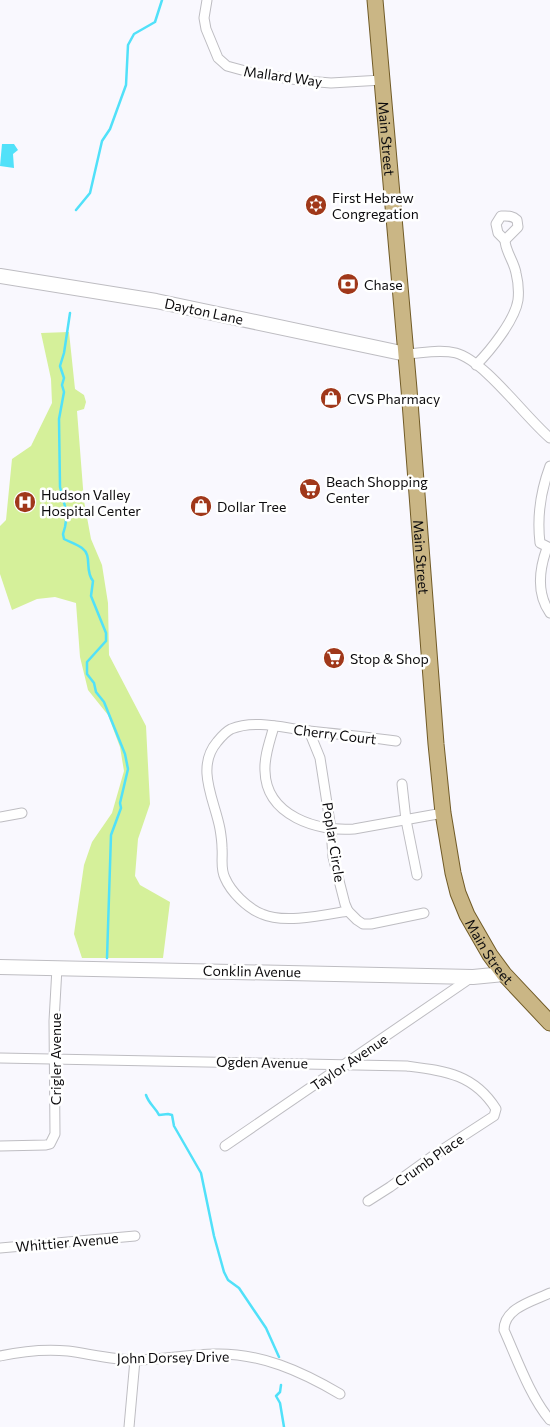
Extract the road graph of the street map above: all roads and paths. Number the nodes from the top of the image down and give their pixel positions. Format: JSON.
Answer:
{"nodes":[{"id":1,"x":207,"y":0,"type":"edge"},
{"id":2,"x":375,"y":0,"type":"edge"},
{"id":3,"x":382,"y":80,"type":"junction"},
{"id":4,"x":505,"y":240,"type":"dead end"},
{"id":5,"x":0,"y":276,"type":"edge"},
{"id":6,"x":406,"y":354,"type":"junction"},
{"id":7,"x":476,"y":365,"type":"junction"},
{"id":8,"x":550,"y":438,"type":"edge"},
{"id":9,"x":550,"y":466,"type":"edge"},
{"id":10,"x":548,"y":548,"type":"edge"},
{"id":11,"x":550,"y":613,"type":"edge"},
{"id":12,"x":274,"y":726,"type":"junction"},
{"id":13,"x":309,"y":731,"type":"junction"},
{"id":14,"x":396,"y":741,"type":"dead end"},
{"id":15,"x":402,"y":784,"type":"dead end"},
{"id":16,"x":22,"y":813,"type":"dead end"},
{"id":17,"x":443,"y":813,"type":"junction"},
{"id":18,"x":0,"y":817,"type":"edge"},
{"id":19,"x":406,"y":820,"type":"junction"},
{"id":20,"x":331,"y":829,"type":"junction"},
{"id":21,"x":417,"y":875,"type":"dead end"},
{"id":22,"x":348,"y":911,"type":"junction"},
{"id":23,"x":424,"y":913,"type":"dead end"},
{"id":24,"x":0,"y":967,"type":"edge"},
{"id":25,"x":57,"y":968,"type":"junction"},
{"id":26,"x":504,"y":974,"type":"junction"},
{"id":27,"x":473,"y":977,"type":"junction"},
{"id":28,"x":550,"y":1023,"type":"edge"},
{"id":29,"x":0,"y":1058,"type":"edge"},
{"id":30,"x":55,"y":1060,"type":"junction"},
{"id":31,"x":345,"y":1064,"type":"junction"},
{"id":32,"x":489,"y":1120,"type":"joint"},
{"id":33,"x":0,"y":1146,"type":"edge"},
{"id":34,"x":225,"y":1146,"type":"dead end"},
{"id":35,"x":368,"y":1201,"type":"dead end"},
{"id":36,"x":135,"y":1236,"type":"dead end"},
{"id":37,"x":0,"y":1248,"type":"edge"},
{"id":38,"x":550,"y":1293,"type":"edge"},
{"id":39,"x":0,"y":1356,"type":"edge"},
{"id":40,"x":135,"y":1360,"type":"junction"},
{"id":41,"x":340,"y":1394,"type":"dead end"},
{"id":42,"x":550,"y":1420,"type":"edge"},
{"id":43,"x":129,"y":1427,"type":"edge"}],
"edges":[{"from":1,"to":3,"type":"street","name":"Mallard Way"},
{"from":2,"to":3,"type":"main road","name":"Main Street"},
{"from":3,"to":6,"type":"main road","name":"Main Street"},
{"from":4,"to":7,"type":"street"},
{"from":5,"to":6,"type":"street","name":"Dayton Lane"},
{"from":6,"to":7,"type":"street"},
{"from":6,"to":17,"type":"main road","name":"Main Street"},
{"from":7,"to":8,"type":"street"},
{"from":9,"to":10,"type":"street"},
{"from":10,"to":11,"type":"street"},
{"from":12,"to":13,"type":"street","name":"Cherry Court"},
{"from":12,"to":20,"type":"street"},
{"from":12,"to":22,"type":"street"},
{"from":13,"to":14,"type":"street","name":"Cherry Court"},
{"from":13,"to":20,"type":"street","name":"Poplar Circle"},
{"from":15,"to":19,"type":"street"},
{"from":16,"to":18,"type":"street"},
{"from":17,"to":19,"type":"street"},
{"from":17,"to":26,"type":"main road","name":"Main Street"},
{"from":19,"to":20,"type":"street"},
{"from":19,"to":21,"type":"street"},
{"from":20,"to":22,"type":"street","name":"Poplar Circle"},
{"from":22,"to":23,"type":"street"},
{"from":24,"to":25,"type":"street","name":"Conklin Avenue"},
{"from":25,"to":27,"type":"street","name":"Conklin Avenue"},
{"from":25,"to":30,"type":"street","name":"Crigler Avenue"},
{"from":26,"to":27,"type":"street","name":"Conklin Avenue"},
{"from":26,"to":28,"type":"main road","name":"Main Street"},
{"from":27,"to":31,"type":"street","name":"Taylor Avenue"},
{"from":29,"to":30,"type":"street","name":"Ogden Avenue"},
{"from":30,"to":31,"type":"street","name":"Ogden Avenue"},
{"from":30,"to":33,"type":"street","name":"Crigler Avenue"},
{"from":31,"to":32,"type":"street","name":"Ogden Avenue"},
{"from":31,"to":34,"type":"street","name":"Taylor Avenue"},
{"from":32,"to":35,"type":"street","name":"Crumb Place"},
{"from":36,"to":37,"type":"street","name":"Whittier Avenue"},
{"from":38,"to":42,"type":"street"},
{"from":39,"to":40,"type":"street","name":"John Dorsey Drive"},
{"from":40,"to":41,"type":"street","name":"John Dorsey Drive"},
{"from":40,"to":43,"type":"street"}]}
